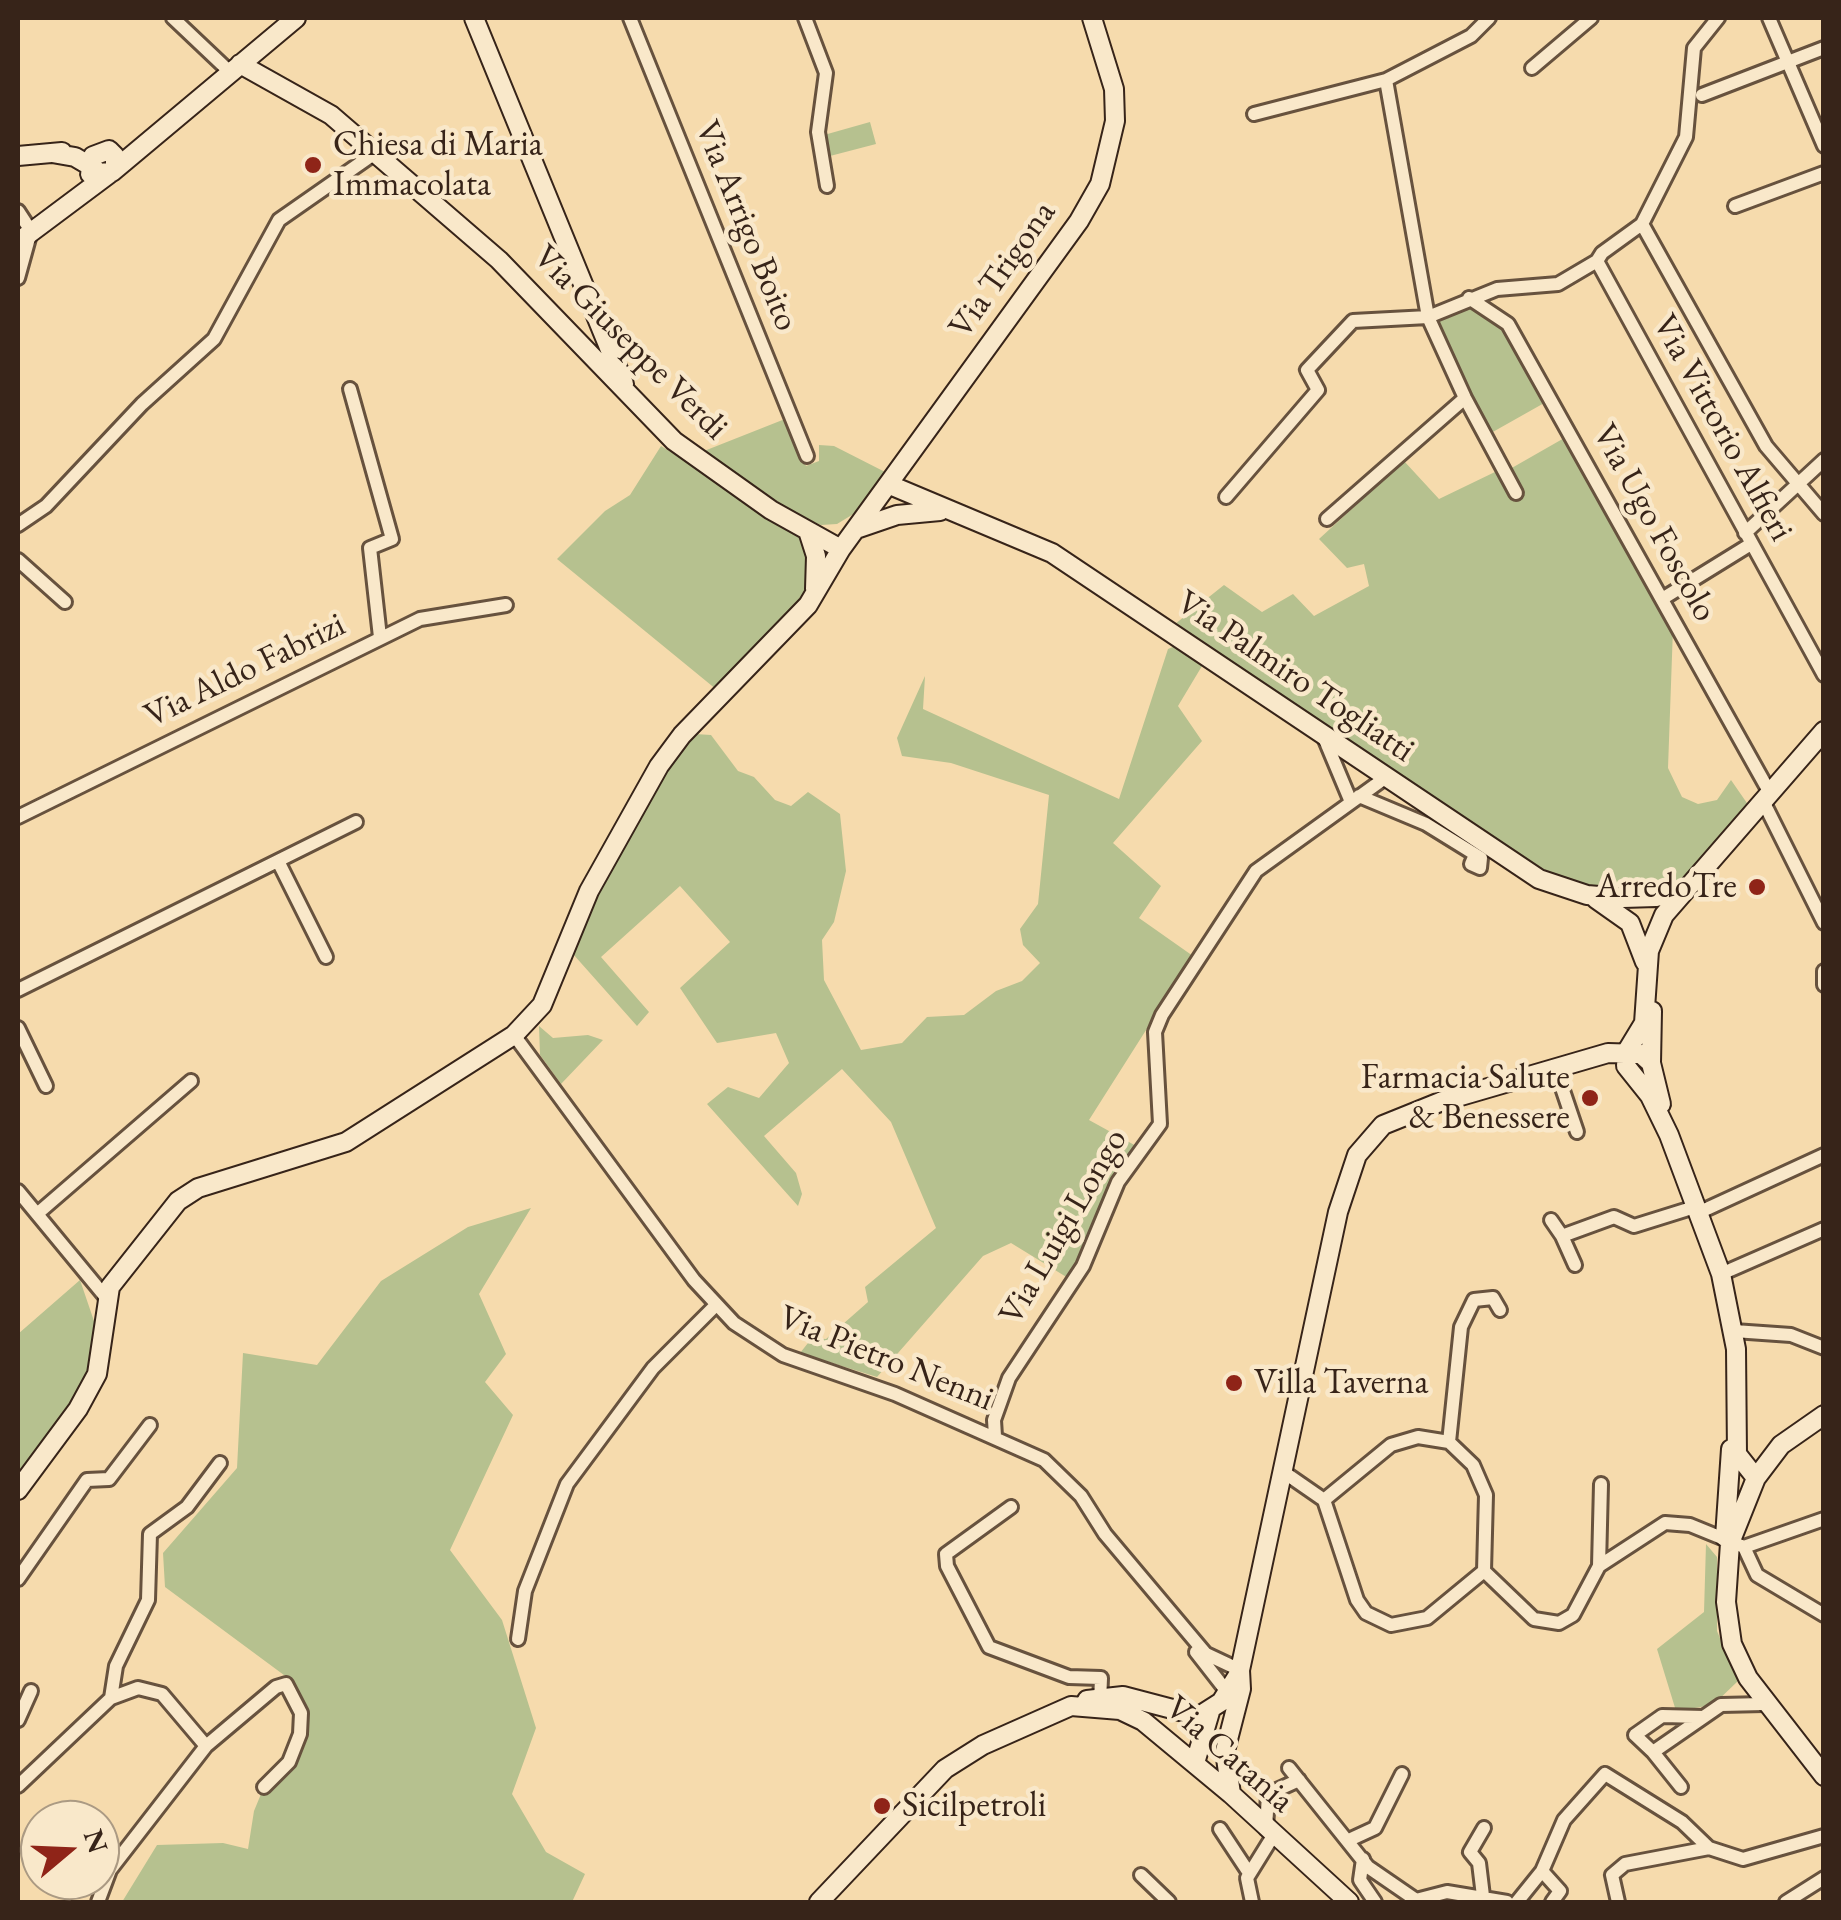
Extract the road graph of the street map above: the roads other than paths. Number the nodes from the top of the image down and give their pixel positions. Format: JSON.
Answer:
{"nodes":[{"id":1,"x":173,"y":18,"type":"edge"},
{"id":2,"x":296,"y":18,"type":"edge"},
{"id":3,"x":474,"y":18,"type":"edge"},
{"id":4,"x":630,"y":18,"type":"edge"},
{"id":5,"x":805,"y":18,"type":"edge"},
{"id":6,"x":1092,"y":18,"type":"edge"},
{"id":7,"x":1489,"y":18,"type":"edge"},
{"id":8,"x":1591,"y":18,"type":"edge"},
{"id":9,"x":1714,"y":18,"type":"edge"},
{"id":10,"x":1768,"y":18,"type":"edge"},
{"id":11,"x":1824,"y":48,"type":"edge"},
{"id":12,"x":1788,"y":62,"type":"junction"},
{"id":13,"x":235,"y":68,"type":"junction"},
{"id":14,"x":1532,"y":68,"type":"dead end"},
{"id":15,"x":1386,"y":80,"type":"junction"},
{"id":16,"x":1702,"y":95,"type":"dead end"},
{"id":17,"x":1254,"y":114,"type":"dead end"},
{"id":18,"x":1824,"y":146,"type":"edge"},
{"id":19,"x":374,"y":153,"type":"junction"},
{"id":20,"x":18,"y":156,"type":"edge"},
{"id":21,"x":98,"y":165,"type":"junction"},
{"id":22,"x":1824,"y":173,"type":"edge"},
{"id":23,"x":827,"y":186,"type":"dead end"},
{"id":24,"x":1735,"y":206,"type":"dead end"},
{"id":25,"x":18,"y":211,"type":"edge"},
{"id":26,"x":1642,"y":224,"type":"junction"},
{"id":27,"x":24,"y":236,"type":"edge"},
{"id":28,"x":1597,"y":261,"type":"junction"},
{"id":29,"x":18,"y":278,"type":"edge"},
{"id":30,"x":1469,"y":298,"type":"junction"},
{"id":31,"x":1428,"y":316,"type":"junction"},
{"id":32,"x":613,"y":371,"type":"junction"},
{"id":33,"x":350,"y":389,"type":"dead end"},
{"id":34,"x":1464,"y":398,"type":"junction"},
{"id":35,"x":807,"y":456,"type":"dead end"},
{"id":36,"x":1824,"y":460,"type":"edge"},
{"id":37,"x":1799,"y":483,"type":"junction"},
{"id":38,"x":890,"y":485,"type":"junction"},
{"id":39,"x":1516,"y":493,"type":"dead end"},
{"id":40,"x":1226,"y":497,"type":"dead end"},
{"id":41,"x":920,"y":500,"type":"junction"},
{"id":42,"x":878,"y":501,"type":"junction"},
{"id":43,"x":965,"y":513,"type":"junction"},
{"id":44,"x":1824,"y":514,"type":"edge"},
{"id":45,"x":898,"y":515,"type":"junction"},
{"id":46,"x":1327,"y":518,"type":"dead end"},
{"id":47,"x":18,"y":526,"type":"edge"},
{"id":48,"x":854,"y":530,"type":"junction"},
{"id":49,"x":808,"y":531,"type":"junction"},
{"id":50,"x":1748,"y":538,"type":"junction"},
{"id":51,"x":840,"y":548,"type":"junction"},
{"id":52,"x":18,"y":560,"type":"edge"},
{"id":53,"x":814,"y":596,"type":"junction"},
{"id":54,"x":1662,"y":600,"type":"junction"},
{"id":55,"x":65,"y":602,"type":"dead end"},
{"id":56,"x":506,"y":605,"type":"dead end"},
{"id":57,"x":380,"y":638,"type":"junction"},
{"id":58,"x":1824,"y":675,"type":"edge"},
{"id":59,"x":1824,"y":732,"type":"edge"},
{"id":60,"x":1323,"y":736,"type":"junction"},
{"id":61,"x":1385,"y":778,"type":"junction"},
{"id":62,"x":1766,"y":797,"type":"junction"},
{"id":63,"x":1355,"y":799,"type":"junction"},
{"id":64,"x":18,"y":817,"type":"edge"},
{"id":65,"x":356,"y":822,"type":"dead end"},
{"id":66,"x":1474,"y":857,"type":"dead end"},
{"id":67,"x":278,"y":860,"type":"junction"},
{"id":68,"x":1685,"y":890,"type":"junction"},
{"id":69,"x":1622,"y":905,"type":"junction"},
{"id":70,"x":1664,"y":915,"type":"junction"},
{"id":71,"x":1824,"y":923,"type":"edge"},
{"id":72,"x":1649,"y":950,"type":"junction"},
{"id":73,"x":326,"y":957,"type":"dead end"},
{"id":74,"x":1646,"y":971,"type":"junction"},
{"id":75,"x":1824,"y":971,"type":"edge"},
{"id":76,"x":1824,"y":985,"type":"edge"},
{"id":77,"x":18,"y":990,"type":"edge"},
{"id":78,"x":18,"y":1028,"type":"edge"},
{"id":79,"x":514,"y":1035,"type":"junction"},
{"id":80,"x":1621,"y":1059,"type":"junction"},
{"id":81,"x":1651,"y":1062,"type":"junction"},
{"id":82,"x":1560,"y":1068,"type":"junction"},
{"id":83,"x":191,"y":1081,"type":"dead end"},
{"id":84,"x":46,"y":1086,"type":"dead end"},
{"id":85,"x":1576,"y":1132,"type":"dead end"},
{"id":86,"x":1669,"y":1135,"type":"junction"},
{"id":87,"x":1824,"y":1155,"type":"edge"},
{"id":88,"x":18,"y":1192,"type":"edge"},
{"id":89,"x":1699,"y":1208,"type":"junction"},
{"id":90,"x":37,"y":1214,"type":"junction"},
{"id":91,"x":1550,"y":1220,"type":"dead end"},
{"id":92,"x":1824,"y":1229,"type":"edge"},
{"id":93,"x":1562,"y":1236,"type":"junction"},
{"id":94,"x":1576,"y":1266,"type":"dead end"},
{"id":95,"x":1721,"y":1274,"type":"junction"},
{"id":96,"x":108,"y":1300,"type":"junction"},
{"id":97,"x":716,"y":1305,"type":"junction"},
{"id":98,"x":1500,"y":1310,"type":"dead end"},
{"id":99,"x":1734,"y":1331,"type":"junction"},
{"id":100,"x":1824,"y":1348,"type":"edge"},
{"id":101,"x":1824,"y":1415,"type":"edge"},
{"id":102,"x":1735,"y":1418,"type":"junction"},
{"id":103,"x":150,"y":1425,"type":"dead end"},
{"id":104,"x":995,"y":1436,"type":"junction"},
{"id":105,"x":1449,"y":1442,"type":"junction"},
{"id":106,"x":1730,"y":1459,"type":"junction"},
{"id":107,"x":220,"y":1464,"type":"dead end"},
{"id":108,"x":1285,"y":1473,"type":"junction"},
{"id":109,"x":1756,"y":1478,"type":"junction"},
{"id":110,"x":1601,"y":1484,"type":"dead end"},
{"id":111,"x":18,"y":1490,"type":"edge"},
{"id":112,"x":1746,"y":1498,"type":"junction"},
{"id":113,"x":1324,"y":1500,"type":"junction"},
{"id":114,"x":1011,"y":1507,"type":"dead end"},
{"id":115,"x":1824,"y":1519,"type":"edge"},
{"id":116,"x":1731,"y":1548,"type":"junction"},
{"id":117,"x":1599,"y":1566,"type":"junction"},
{"id":118,"x":1484,"y":1570,"type":"junction"},
{"id":119,"x":18,"y":1579,"type":"edge"},
{"id":120,"x":1824,"y":1615,"type":"edge"},
{"id":121,"x":1179,"y":1625,"type":"junction"},
{"id":122,"x":518,"y":1639,"type":"dead end"},
{"id":123,"x":1240,"y":1670,"type":"junction"},
{"id":124,"x":1748,"y":1678,"type":"junction"},
{"id":125,"x":31,"y":1691,"type":"dead end"},
{"id":126,"x":1228,"y":1693,"type":"junction"},
{"id":127,"x":111,"y":1698,"type":"junction"},
{"id":128,"x":1101,"y":1700,"type":"junction"},
{"id":129,"x":1764,"y":1704,"type":"junction"},
{"id":130,"x":1721,"y":1705,"type":"junction"},
{"id":131,"x":1210,"y":1712,"type":"junction"},
{"id":132,"x":1704,"y":1717,"type":"junction"},
{"id":133,"x":18,"y":1720,"type":"edge"},
{"id":134,"x":1229,"y":1733,"type":"junction"},
{"id":135,"x":206,"y":1746,"type":"junction"},
{"id":136,"x":1653,"y":1752,"type":"junction"},
{"id":137,"x":1192,"y":1759,"type":"junction"},
{"id":138,"x":1289,"y":1768,"type":"dead end"},
{"id":139,"x":1245,"y":1772,"type":"dead end"},
{"id":140,"x":1402,"y":1774,"type":"dead end"},
{"id":141,"x":1824,"y":1776,"type":"edge"},
{"id":142,"x":1299,"y":1780,"type":"junction"},
{"id":143,"x":18,"y":1786,"type":"edge"},
{"id":144,"x":1681,"y":1786,"type":"dead end"},
{"id":145,"x":264,"y":1787,"type":"dead end"},
{"id":146,"x":1231,"y":1794,"type":"junction"},
{"id":147,"x":1268,"y":1794,"type":"junction"},
{"id":148,"x":1220,"y":1828,"type":"dead end"},
{"id":149,"x":1484,"y":1828,"type":"dead end"},
{"id":150,"x":1270,"y":1833,"type":"junction"},
{"id":151,"x":1824,"y":1836,"type":"edge"},
{"id":152,"x":1349,"y":1840,"type":"junction"},
{"id":153,"x":1709,"y":1848,"type":"junction"},
{"id":154,"x":1362,"y":1859,"type":"junction"},
{"id":155,"x":1542,"y":1871,"type":"junction"},
{"id":156,"x":1249,"y":1873,"type":"junction"},
{"id":157,"x":1140,"y":1875,"type":"dead end"},
{"id":158,"x":1824,"y":1878,"type":"edge"},
{"id":159,"x":1483,"y":1896,"type":"junction"},
{"id":160,"x":1413,"y":1901,"type":"edge"},
{"id":161,"x":98,"y":1902,"type":"edge"},
{"id":162,"x":819,"y":1902,"type":"edge"},
{"id":163,"x":1169,"y":1902,"type":"edge"},
{"id":164,"x":1252,"y":1902,"type":"edge"},
{"id":165,"x":1349,"y":1902,"type":"edge"},
{"id":166,"x":1375,"y":1902,"type":"edge"},
{"id":167,"x":1507,"y":1902,"type":"edge"},
{"id":168,"x":1517,"y":1902,"type":"edge"},
{"id":169,"x":1552,"y":1902,"type":"edge"},
{"id":170,"x":1618,"y":1902,"type":"edge"},
{"id":171,"x":1786,"y":1902,"type":"edge"}],
"edges":[{"from":1,"to":13,"type":"street"},
{"from":2,"to":13,"type":"street"},
{"from":3,"to":32,"type":"street"},
{"from":4,"to":35,"type":"street","name":"Via Arrigo Boito"},
{"from":5,"to":23,"type":"street"},
{"from":6,"to":38,"type":"street","name":"Via Trigona"},
{"from":7,"to":15,"type":"street"},
{"from":8,"to":14,"type":"street"},
{"from":9,"to":26,"type":"street"},
{"from":10,"to":12,"type":"street"},
{"from":11,"to":12,"type":"street"},
{"from":12,"to":16,"type":"street"},
{"from":12,"to":18,"type":"street"},
{"from":13,"to":19,"type":"street","name":"Via Giuseppe Verdi"},
{"from":13,"to":21,"type":"street"},
{"from":15,"to":17,"type":"street"},
{"from":15,"to":31,"type":"street"},
{"from":19,"to":32,"type":"street","name":"Via Giuseppe Verdi"},
{"from":19,"to":47,"type":"street"},
{"from":20,"to":21,"type":"street"},
{"from":21,"to":27,"type":"street"},
{"from":22,"to":24,"type":"street"},
{"from":25,"to":27,"type":"street"},
{"from":26,"to":28,"type":"street"},
{"from":26,"to":37,"type":"street"},
{"from":27,"to":29,"type":"street"},
{"from":28,"to":30,"type":"street"},
{"from":28,"to":50,"type":"street","name":"Via Vittorio Alfieri"},
{"from":30,"to":31,"type":"street"},
{"from":30,"to":54,"type":"street","name":"Via Ugo Foscolo"},
{"from":31,"to":34,"type":"street"},
{"from":31,"to":40,"type":"street"},
{"from":32,"to":49,"type":"street","name":"Via Giuseppe Verdi"},
{"from":33,"to":57,"type":"street"},
{"from":34,"to":39,"type":"street"},
{"from":34,"to":46,"type":"street"},
{"from":36,"to":37,"type":"street"},
{"from":37,"to":44,"type":"street"},
{"from":37,"to":50,"type":"street"},
{"from":38,"to":41,"type":"street"},
{"from":38,"to":42,"type":"street","name":"Via Trigona"},
{"from":41,"to":42,"type":"street"},
{"from":41,"to":43,"type":"street"},
{"from":42,"to":45,"type":"street"},
{"from":42,"to":48,"type":"street","name":"Via Trigona"},
{"from":43,"to":45,"type":"street"},
{"from":43,"to":60,"type":"street","name":"Via Palmiro Togliatti"},
{"from":45,"to":48,"type":"street"},
{"from":48,"to":49,"type":"street"},
{"from":48,"to":51,"type":"street","name":"Via Trigona"},
{"from":49,"to":51,"type":"street","name":"Via Giuseppe Verdi"},
{"from":49,"to":53,"type":"street"},
{"from":50,"to":54,"type":"street"},
{"from":50,"to":58,"type":"street","name":"Via Vittorio Alfieri"},
{"from":51,"to":53,"type":"street","name":"Via Trigona"},
{"from":52,"to":55,"type":"street"},
{"from":53,"to":79,"type":"street","name":"Via Trigona"},
{"from":54,"to":62,"type":"street","name":"Via Ugo Foscolo"},
{"from":56,"to":57,"type":"street","name":"Via Aldo Fabrizi"},
{"from":57,"to":64,"type":"street","name":"Via Aldo Fabrizi"},
{"from":59,"to":62,"type":"street"},
{"from":60,"to":61,"type":"street","name":"Via Palmiro Togliatti"},
{"from":60,"to":63,"type":"street"},
{"from":61,"to":63,"type":"street","name":"Via Luigi Longo"},
{"from":61,"to":69,"type":"street","name":"Via Palmiro Togliatti"},
{"from":62,"to":68,"type":"street"},
{"from":62,"to":71,"type":"street","name":"Via Ugo Foscolo"},
{"from":63,"to":66,"type":"street"},
{"from":63,"to":104,"type":"street","name":"Via Luigi Longo"},
{"from":65,"to":67,"type":"street"},
{"from":67,"to":73,"type":"street"},
{"from":67,"to":77,"type":"street"},
{"from":68,"to":69,"type":"street"},
{"from":68,"to":70,"type":"street"},
{"from":69,"to":70,"type":"street","name":"Via Palmiro Togliatti"},
{"from":69,"to":74,"type":"street"},
{"from":70,"to":72,"type":"street"},
{"from":72,"to":74,"type":"street"},
{"from":72,"to":81,"type":"street"},
{"from":74,"to":80,"type":"street"},
{"from":75,"to":76,"type":"street"},
{"from":78,"to":84,"type":"street"},
{"from":79,"to":96,"type":"street","name":"Via Trigona"},
{"from":79,"to":97,"type":"street","name":"Via Pietro Nenni"},
{"from":80,"to":81,"type":"street"},
{"from":80,"to":82,"type":"street"},
{"from":80,"to":86,"type":"street"},
{"from":81,"to":86,"type":"street"},
{"from":82,"to":85,"type":"street"},
{"from":82,"to":108,"type":"street"},
{"from":83,"to":90,"type":"street"},
{"from":86,"to":89,"type":"street"},
{"from":87,"to":89,"type":"street"},
{"from":88,"to":90,"type":"street"},
{"from":89,"to":93,"type":"street"},
{"from":89,"to":95,"type":"street"},
{"from":90,"to":96,"type":"street"},
{"from":91,"to":93,"type":"street"},
{"from":92,"to":95,"type":"street"},
{"from":93,"to":94,"type":"street"},
{"from":95,"to":99,"type":"street"},
{"from":96,"to":111,"type":"street","name":"Via Trigona"},
{"from":97,"to":104,"type":"street","name":"Via Pietro Nenni"},
{"from":97,"to":122,"type":"street"},
{"from":98,"to":105,"type":"street"},
{"from":99,"to":100,"type":"street"},
{"from":99,"to":102,"type":"street"},
{"from":101,"to":109,"type":"street"},
{"from":102,"to":106,"type":"street"},
{"from":102,"to":109,"type":"street"},
{"from":103,"to":119,"type":"street"},
{"from":104,"to":121,"type":"street","name":"Via Pietro Nenni"},
{"from":105,"to":113,"type":"street"},
{"from":105,"to":118,"type":"street"},
{"from":106,"to":112,"type":"street"},
{"from":106,"to":116,"type":"street"},
{"from":107,"to":127,"type":"street"},
{"from":108,"to":113,"type":"street"},
{"from":108,"to":123,"type":"street"},
{"from":109,"to":112,"type":"street"},
{"from":110,"to":117,"type":"street"},
{"from":112,"to":116,"type":"street"},
{"from":113,"to":118,"type":"street"},
{"from":114,"to":128,"type":"street"},
{"from":115,"to":116,"type":"street"},
{"from":116,"to":117,"type":"street"},
{"from":116,"to":120,"type":"street"},
{"from":116,"to":124,"type":"street"},
{"from":117,"to":118,"type":"street"},
{"from":121,"to":123,"type":"street"},
{"from":121,"to":126,"type":"street"},
{"from":123,"to":126,"type":"street"},
{"from":123,"to":134,"type":"street"},
{"from":124,"to":129,"type":"street"},
{"from":124,"to":130,"type":"street"},
{"from":125,"to":133,"type":"street"},
{"from":126,"to":131,"type":"street"},
{"from":127,"to":135,"type":"street"},
{"from":127,"to":143,"type":"street"},
{"from":128,"to":131,"type":"street"},
{"from":128,"to":137,"type":"street","name":"Via Catania"},
{"from":128,"to":162,"type":"street"},
{"from":129,"to":130,"type":"street"},
{"from":129,"to":141,"type":"street"},
{"from":130,"to":132,"type":"street"},
{"from":131,"to":137,"type":"street"},
{"from":132,"to":136,"type":"street"},
{"from":132,"to":136,"type":"street"},
{"from":134,"to":137,"type":"street"},
{"from":134,"to":146,"type":"street"},
{"from":135,"to":145,"type":"street"},
{"from":135,"to":161,"type":"street"},
{"from":136,"to":144,"type":"street"},
{"from":137,"to":146,"type":"street","name":"Via Catania"},
{"from":138,"to":142,"type":"street"},
{"from":139,"to":147,"type":"street"},
{"from":140,"to":152,"type":"street"},
{"from":142,"to":147,"type":"street"},
{"from":142,"to":152,"type":"street"},
{"from":146,"to":150,"type":"street","name":"Via Catania"},
{"from":147,"to":150,"type":"street"},
{"from":148,"to":156,"type":"street"},
{"from":149,"to":159,"type":"street"},
{"from":150,"to":156,"type":"street"},
{"from":150,"to":165,"type":"street","name":"Via Catania"},
{"from":151,"to":153,"type":"street"},
{"from":152,"to":154,"type":"street"},
{"from":153,"to":155,"type":"street"},
{"from":153,"to":170,"type":"street"},
{"from":154,"to":160,"type":"street"},
{"from":154,"to":166,"type":"street"},
{"from":155,"to":168,"type":"street"},
{"from":155,"to":169,"type":"street"},
{"from":156,"to":164,"type":"street"},
{"from":157,"to":163,"type":"street"},
{"from":158,"to":171,"type":"street"},
{"from":159,"to":160,"type":"street"},
{"from":159,"to":167,"type":"street"}]}
